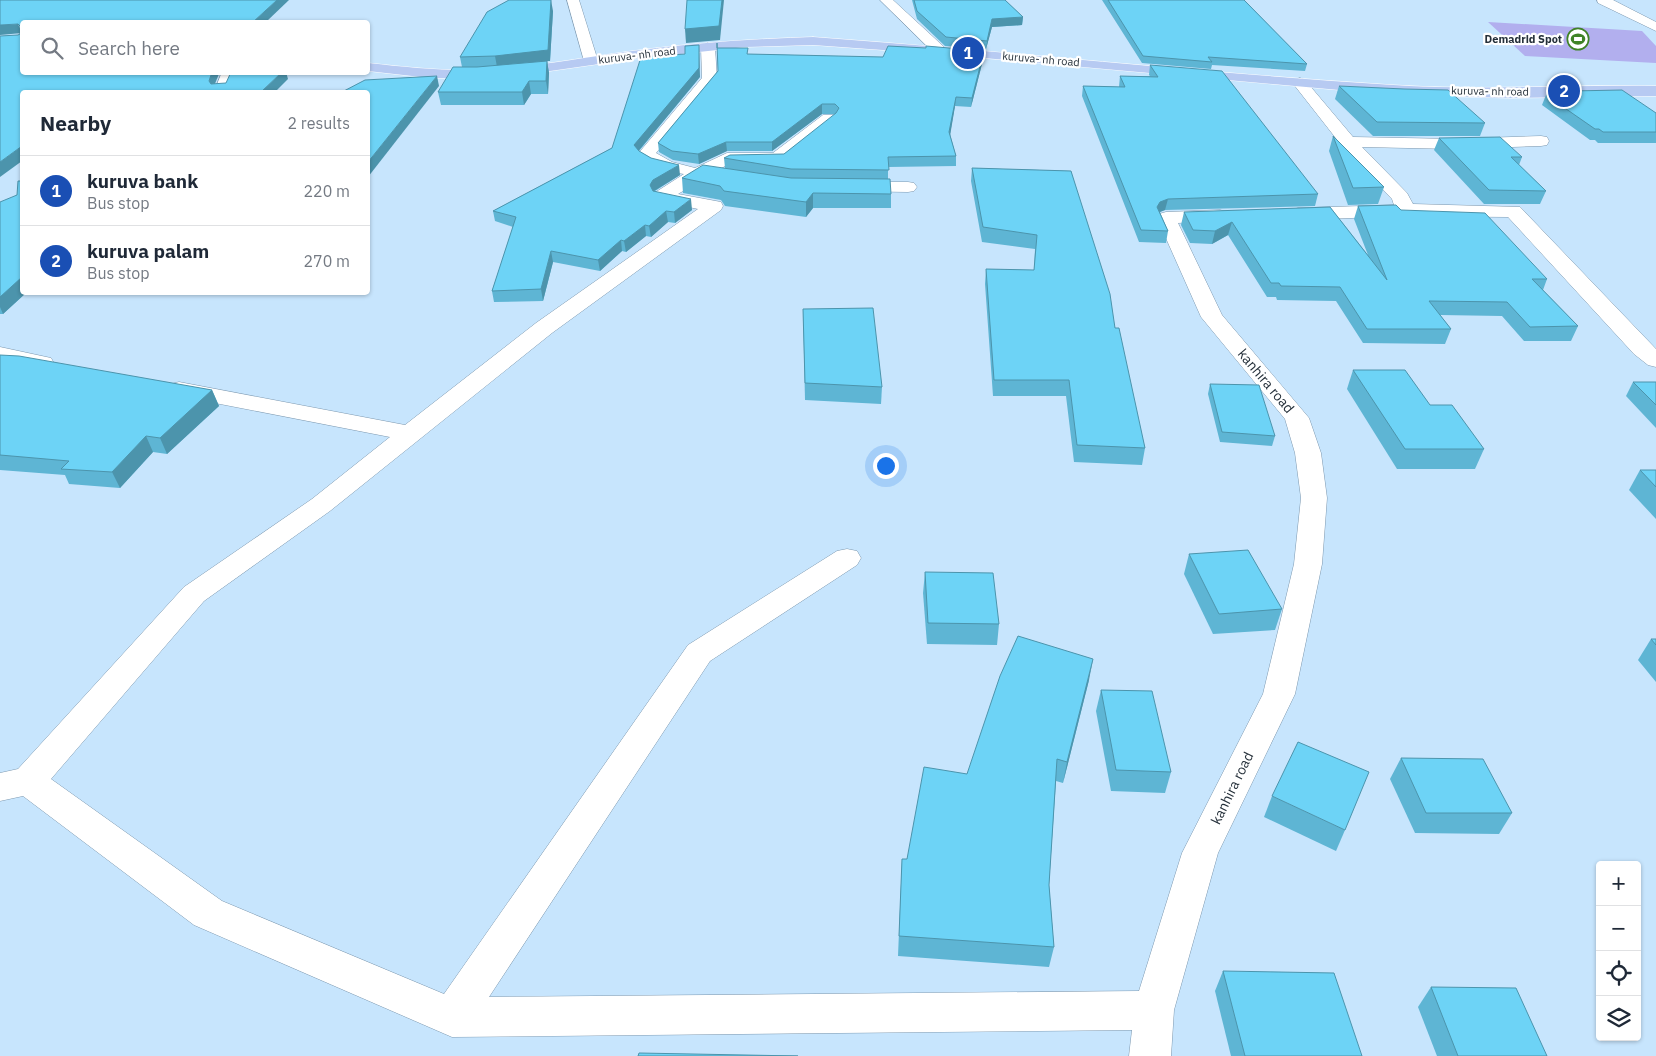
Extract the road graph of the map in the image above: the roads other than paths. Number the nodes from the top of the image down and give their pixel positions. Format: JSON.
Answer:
{"nodes":[{"id":1,"x":573,"y":0,"type":"edge"},
{"id":2,"x":886,"y":0,"type":"edge"},
{"id":3,"x":1603,"y":0,"type":"edge"},
{"id":4,"x":1656,"y":27,"type":"edge"},
{"id":5,"x":708,"y":47,"type":"junction"},
{"id":6,"x":939,"y":50,"type":"junction"},
{"id":7,"x":591,"y":61,"type":"junction"},
{"id":8,"x":370,"y":67,"type":"edge"},
{"id":9,"x":229,"y":75,"type":"edge"},
{"id":10,"x":1300,"y":83,"type":"junction"},
{"id":11,"x":222,"y":90,"type":"edge"},
{"id":12,"x":1656,"y":91,"type":"edge"},
{"id":13,"x":829,"y":118,"type":"edge"},
{"id":14,"x":1541,"y":141,"type":"dead end"},
{"id":15,"x":1348,"y":142,"type":"junction"},
{"id":16,"x":700,"y":172,"type":"junction"},
{"id":17,"x":727,"y":176,"type":"edge"},
{"id":18,"x":840,"y":187,"type":"edge"},
{"id":19,"x":908,"y":187,"type":"dead end"},
{"id":20,"x":1405,"y":210,"type":"junction"},
{"id":21,"x":1276,"y":214,"type":"edge"},
{"id":22,"x":1246,"y":215,"type":"edge"},
{"id":23,"x":0,"y":354,"type":"edge"},
{"id":24,"x":1656,"y":360,"type":"edge"},
{"id":25,"x":66,"y":368,"type":"edge"},
{"id":26,"x":151,"y":384,"type":"edge"},
{"id":27,"x":410,"y":433,"type":"junction"},
{"id":28,"x":847,"y":558,"type":"dead end"},
{"id":29,"x":14,"y":784,"type":"edge"},
{"id":30,"x":1154,"y":1010,"type":"junction"},
{"id":31,"x":452,"y":1017,"type":"junction"},
{"id":32,"x":1150,"y":1056,"type":"edge"}],
"edges":[{"from":1,"to":7,"type":"street"},
{"from":2,"to":6,"type":"street"},
{"from":3,"to":4,"type":"street"},
{"from":5,"to":6,"type":"main road","name":"kuruva- nh road"},
{"from":5,"to":7,"type":"main road","name":"kuruva- nh road"},
{"from":5,"to":16,"type":"street"},
{"from":6,"to":10,"type":"main road","name":"kuruva- nh road"},
{"from":7,"to":8,"type":"main road","name":"kuruva- nh road"},
{"from":9,"to":11,"type":"street"},
{"from":10,"to":12,"type":"main road","name":"kuruva- nh road"},
{"from":10,"to":15,"type":"street"},
{"from":13,"to":16,"type":"street"},
{"from":14,"to":15,"type":"street"},
{"from":15,"to":20,"type":"street"},
{"from":16,"to":17,"type":"street"},
{"from":16,"to":27,"type":"street"},
{"from":18,"to":19,"type":"street"},
{"from":20,"to":21,"type":"street"},
{"from":20,"to":24,"type":"street"},
{"from":22,"to":30,"type":"street","name":"kanhira road"},
{"from":23,"to":25,"type":"street"},
{"from":26,"to":27,"type":"street"},
{"from":27,"to":29,"type":"street"},
{"from":28,"to":31,"type":"street"},
{"from":29,"to":31,"type":"street"},
{"from":30,"to":31,"type":"street"},
{"from":30,"to":32,"type":"street","name":"kanhira road"}]}
